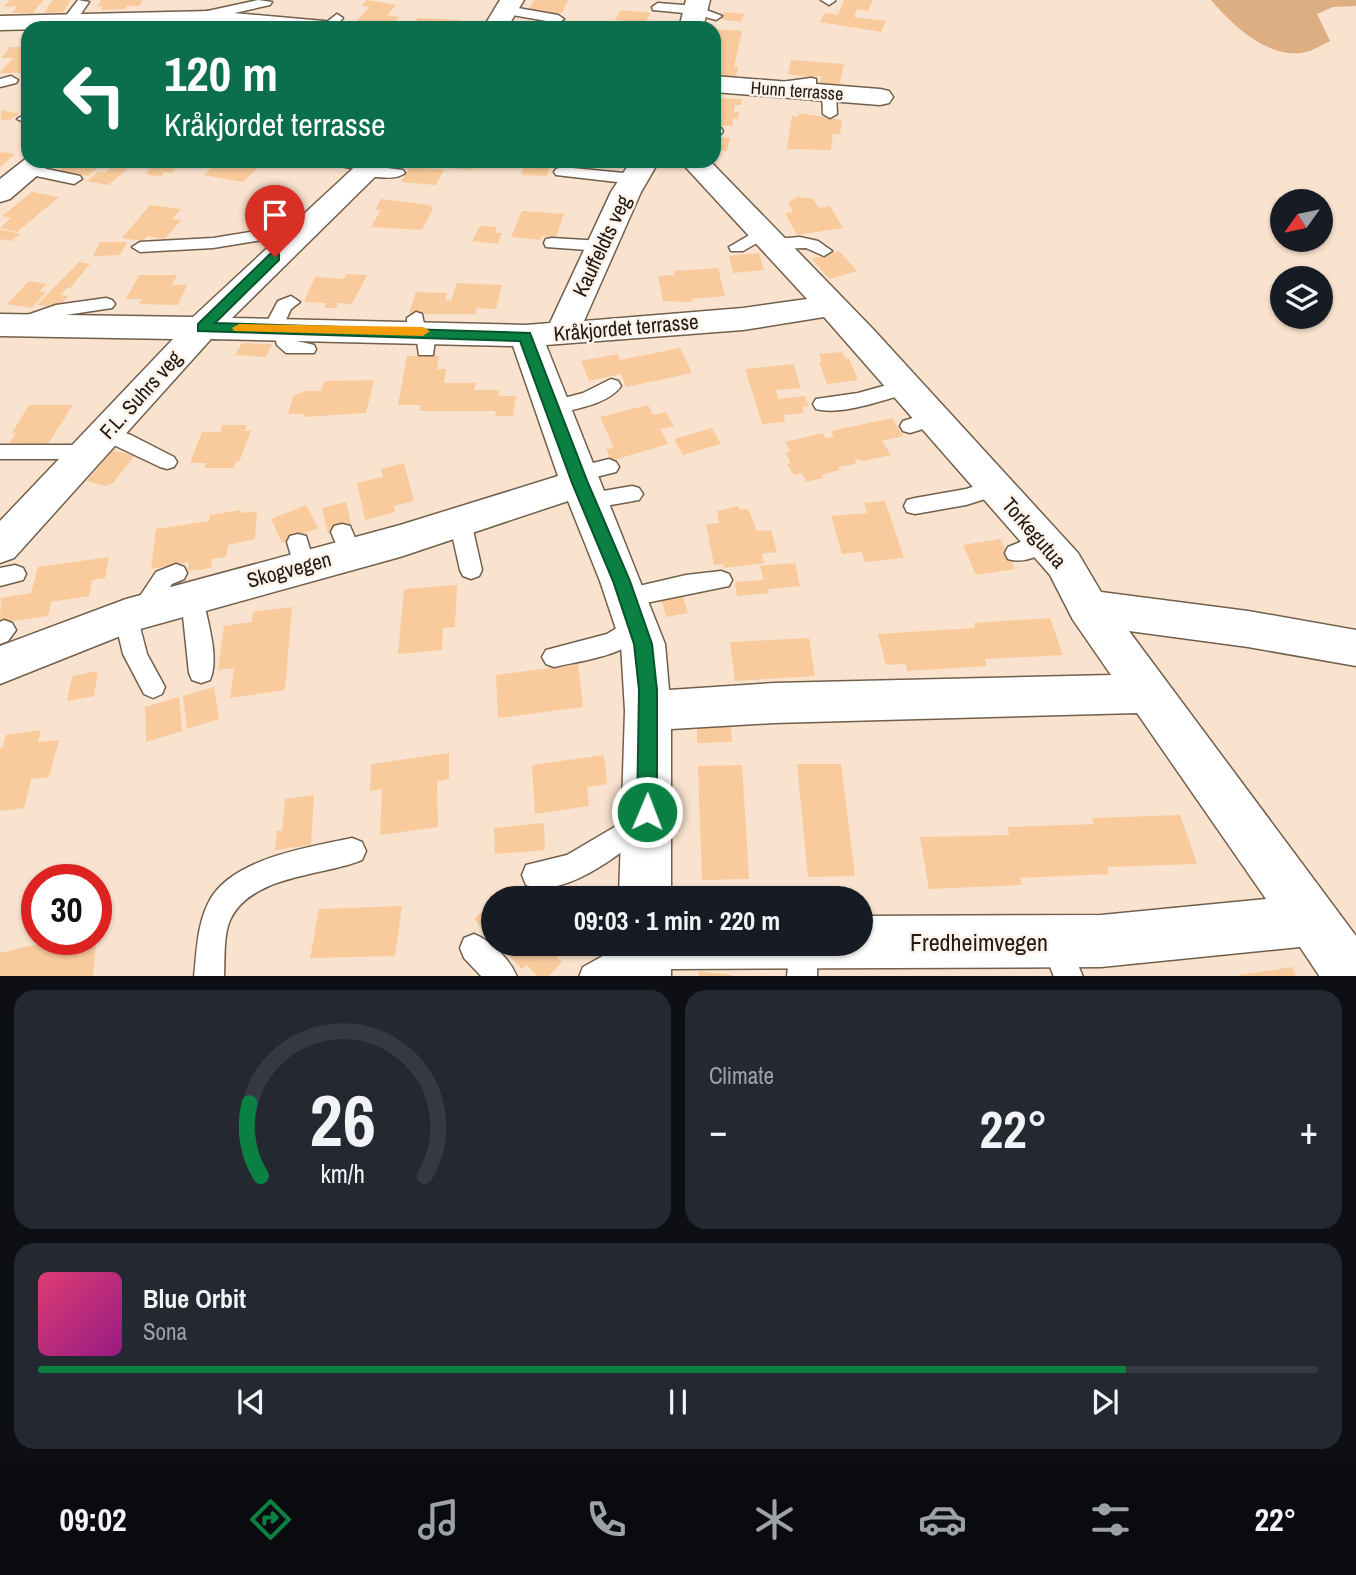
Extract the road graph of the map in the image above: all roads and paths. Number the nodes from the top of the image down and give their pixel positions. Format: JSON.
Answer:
{"nodes":[{"id":1,"x":266,"y":2,"type":"dead end"},
{"id":2,"x":505,"y":13,"type":"edge"},
{"id":3,"x":657,"y":13,"type":"dead end"},
{"id":4,"x":196,"y":15,"type":"edge"},
{"id":5,"x":699,"y":15,"type":"edge"},
{"id":6,"x":84,"y":18,"type":"edge"},
{"id":7,"x":558,"y":19,"type":"dead end"},
{"id":8,"x":34,"y":21,"type":"edge"},
{"id":9,"x":276,"y":21,"type":"edge"},
{"id":10,"x":21,"y":22,"type":"edge"},
{"id":11,"x":0,"y":23,"type":"edge"},
{"id":12,"x":721,"y":85,"type":"edge"},
{"id":13,"x":880,"y":97,"type":"dead end"},
{"id":14,"x":721,"y":167,"type":"edge"},
{"id":15,"x":369,"y":168,"type":"edge"},
{"id":16,"x":640,"y":170,"type":"edge"},
{"id":17,"x":562,"y":172,"type":"dead end"},
{"id":18,"x":16,"y":177,"type":"edge"},
{"id":19,"x":74,"y":178,"type":"dead end"},
{"id":20,"x":306,"y":228,"type":"junction"},
{"id":21,"x":758,"y":241,"type":"junction"},
{"id":22,"x":552,"y":243,"type":"dead end"},
{"id":23,"x":602,"y":246,"type":"junction"},
{"id":24,"x":139,"y":247,"type":"dead end"},
{"id":25,"x":824,"y":251,"type":"dead end"},
{"id":26,"x":106,"y":304,"type":"dead end"},
{"id":27,"x":831,"y":306,"type":"junction"},
{"id":28,"x":7,"y":326,"type":"edge"},
{"id":29,"x":202,"y":327,"type":"junction"},
{"id":30,"x":544,"y":335,"type":"junction"},
{"id":31,"x":611,"y":386,"type":"dead end"},
{"id":32,"x":822,"y":404,"type":"dead end"},
{"id":33,"x":552,"y":408,"type":"junction"},
{"id":34,"x":916,"y":411,"type":"junction"},
{"id":35,"x":97,"y":442,"type":"junction"},
{"id":36,"x":0,"y":452,"type":"edge"},
{"id":37,"x":166,"y":462,"type":"dead end"},
{"id":38,"x":588,"y":481,"type":"junction"},
{"id":39,"x":994,"y":488,"type":"junction"},
{"id":40,"x":632,"y":494,"type":"dead end"},
{"id":41,"x":915,"y":506,"type":"dead end"},
{"id":42,"x":460,"y":521,"type":"junction"},
{"id":43,"x":7,"y":550,"type":"edge"},
{"id":44,"x":471,"y":570,"type":"dead end"},
{"id":45,"x":722,"y":580,"type":"dead end"},
{"id":46,"x":184,"y":585,"type":"junction"},
{"id":47,"x":1088,"y":608,"type":"junction"},
{"id":48,"x":631,"y":612,"type":"junction"},
{"id":49,"x":134,"y":614,"type":"junction"},
{"id":50,"x":1,"y":643,"type":"edge"},
{"id":51,"x":1356,"y":648,"type":"edge"},
{"id":52,"x":554,"y":657,"type":"dead end"},
{"id":53,"x":201,"y":673,"type":"dead end"},
{"id":54,"x":153,"y":687,"type":"dead end"},
{"id":55,"x":1149,"y":693,"type":"junction"},
{"id":56,"x":649,"y":711,"type":"junction"},
{"id":57,"x":647,"y":839,"type":"junction"},
{"id":58,"x":352,"y":851,"type":"dead end"},
{"id":59,"x":536,"y":874,"type":"dead end"},
{"id":60,"x":645,"y":886,"type":"edge"},
{"id":61,"x":1313,"y":920,"type":"junction"},
{"id":62,"x":873,"y":947,"type":"edge"},
{"id":63,"x":474,"y":948,"type":"dead end"},
{"id":64,"x":665,"y":956,"type":"edge"},
{"id":65,"x":803,"y":956,"type":"edge"},
{"id":66,"x":644,"y":958,"type":"edge"},
{"id":67,"x":1062,"y":959,"type":"edge"},
{"id":68,"x":209,"y":976,"type":"edge"},
{"id":69,"x":503,"y":976,"type":"edge"},
{"id":70,"x":593,"y":976,"type":"edge"},
{"id":71,"x":802,"y":976,"type":"edge"},
{"id":72,"x":1353,"y":976,"type":"edge"}],
"edges":[{"from":1,"to":4,"type":"lane"},
{"from":2,"to":7,"type":"lane"},
{"from":3,"to":5,"type":"lane"},
{"from":4,"to":6,"type":"street"},
{"from":4,"to":9,"type":"street"},
{"from":6,"to":8,"type":"street"},
{"from":10,"to":11,"type":"street"},
{"from":12,"to":13,"type":"street","name":"Hunn terrasse"},
{"from":14,"to":21,"type":"street","name":"Torkegutua"},
{"from":15,"to":20,"type":"street","name":"F.L. Suhrs veg"},
{"from":16,"to":17,"type":"lane"},
{"from":16,"to":23,"type":"street","name":"Kauffeldts veg"},
{"from":18,"to":19,"type":"lane"},
{"from":20,"to":24,"type":"lane"},
{"from":20,"to":29,"type":"street","name":"F.L. Suhrs veg"},
{"from":21,"to":25,"type":"lane"},
{"from":21,"to":27,"type":"street","name":"Torkegutua"},
{"from":22,"to":23,"type":"lane"},
{"from":23,"to":30,"type":"street","name":"Kauffeldts veg"},
{"from":26,"to":28,"type":"lane"},
{"from":27,"to":30,"type":"street","name":"Kråkjordet terrasse"},
{"from":27,"to":34,"type":"street","name":"Torkegutua"},
{"from":28,"to":29,"type":"street","name":"Kråkjordet terrasse"},
{"from":29,"to":30,"type":"street","name":"Kråkjordet terrasse"},
{"from":29,"to":35,"type":"street","name":"F.L. Suhrs veg"},
{"from":30,"to":33,"type":"street"},
{"from":31,"to":33,"type":"lane"},
{"from":32,"to":34,"type":"lane"},
{"from":33,"to":38,"type":"street"},
{"from":34,"to":39,"type":"street","name":"Torkegutua"},
{"from":35,"to":36,"type":"lane"},
{"from":35,"to":37,"type":"lane"},
{"from":35,"to":43,"type":"street","name":"F.L. Suhrs veg"},
{"from":38,"to":40,"type":"lane"},
{"from":38,"to":42,"type":"street","name":"Skogvegen"},
{"from":38,"to":48,"type":"street"},
{"from":39,"to":41,"type":"lane"},
{"from":39,"to":47,"type":"street","name":"Torkegutua"},
{"from":42,"to":44,"type":"lane"},
{"from":42,"to":46,"type":"street","name":"Skogvegen"},
{"from":45,"to":48,"type":"lane"},
{"from":46,"to":49,"type":"street","name":"Skogvegen"},
{"from":46,"to":53,"type":"lane"},
{"from":47,"to":51,"type":"street"},
{"from":47,"to":55,"type":"street","name":"Torkegutua"},
{"from":48,"to":52,"type":"lane"},
{"from":48,"to":56,"type":"street"},
{"from":49,"to":50,"type":"street","name":"Skogvegen"},
{"from":49,"to":54,"type":"lane"},
{"from":55,"to":56,"type":"street"},
{"from":55,"to":61,"type":"street","name":"Torkegutua"},
{"from":56,"to":57,"type":"street"},
{"from":57,"to":59,"type":"lane"},
{"from":57,"to":60,"type":"street"},
{"from":58,"to":68,"type":"lane"},
{"from":61,"to":67,"type":"street","name":"Fredheimvegen"},
{"from":61,"to":72,"type":"street","name":"Torkegutua"},
{"from":62,"to":67,"type":"street","name":"Fredheimvegen"},
{"from":63,"to":69,"type":"lane"},
{"from":64,"to":66,"type":"street","name":"Fredheimvegen"},
{"from":65,"to":71,"type":"lane"},
{"from":66,"to":70,"type":"lane"}]}
